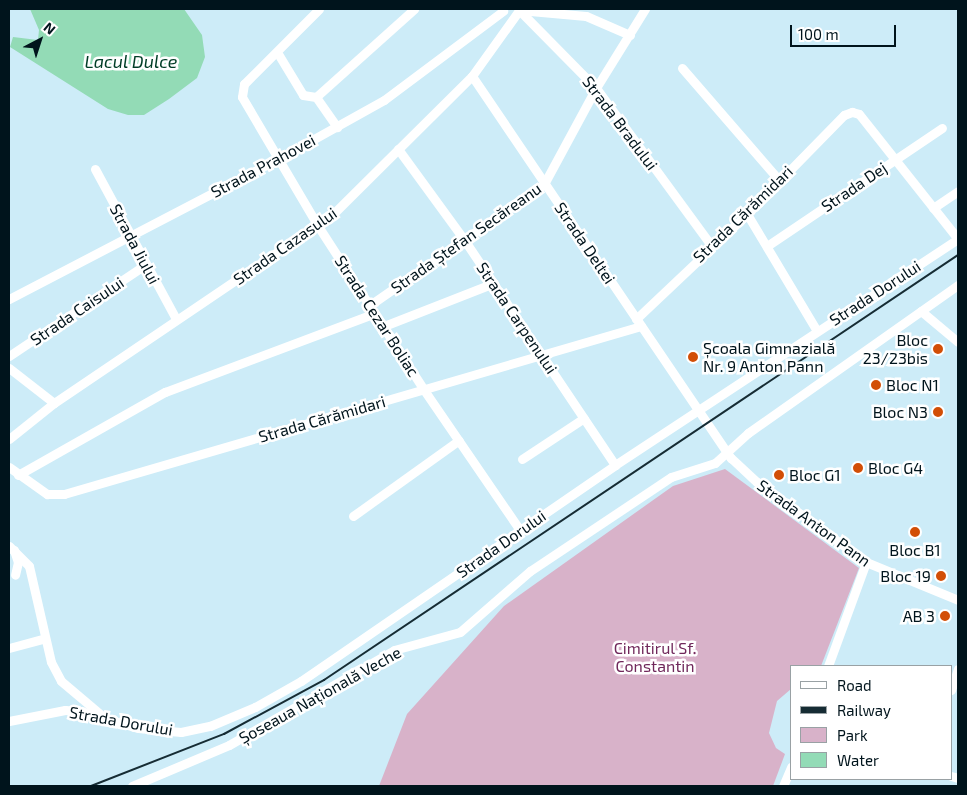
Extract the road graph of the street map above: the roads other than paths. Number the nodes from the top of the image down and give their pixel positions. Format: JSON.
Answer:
{"nodes":[{"id":1,"x":319,"y":9,"type":"edge"},
{"id":2,"x":414,"y":9,"type":"edge"},
{"id":3,"x":519,"y":9,"type":"edge"},
{"id":4,"x":645,"y":9,"type":"edge"},
{"id":5,"x":502,"y":10,"type":"edge"},
{"id":6,"x":512,"y":20,"type":"junction"},
{"id":7,"x":630,"y":34,"type":"junction"},
{"id":8,"x":277,"y":52,"type":"junction"},
{"id":9,"x":682,"y":68,"type":"dead end"},
{"id":10,"x":472,"y":76,"type":"junction"},
{"id":11,"x":596,"y":88,"type":"junction"},
{"id":12,"x":316,"y":98,"type":"junction"},
{"id":13,"x":337,"y":127,"type":"junction"},
{"id":14,"x":942,"y":128,"type":"dead end"},
{"id":15,"x":398,"y":150,"type":"junction"},
{"id":16,"x":894,"y":158,"type":"junction"},
{"id":17,"x":278,"y":159,"type":"junction"},
{"id":18,"x":95,"y":169,"type":"dead end"},
{"id":19,"x":778,"y":180,"type":"junction"},
{"id":20,"x":544,"y":184,"type":"junction"},
{"id":21,"x":958,"y":191,"type":"edge"},
{"id":22,"x":933,"y":208,"type":"junction"},
{"id":23,"x":747,"y":214,"type":"junction"},
{"id":24,"x":318,"y":226,"type":"junction"},
{"id":25,"x":130,"y":236,"type":"junction"},
{"id":26,"x":958,"y":239,"type":"edge"},
{"id":27,"x":465,"y":241,"type":"junction"},
{"id":28,"x":710,"y":245,"type":"junction"},
{"id":29,"x":767,"y":246,"type":"junction"},
{"id":30,"x":145,"y":265,"type":"junction"},
{"id":31,"x":494,"y":283,"type":"junction"},
{"id":32,"x":958,"y":285,"type":"edge"},
{"id":33,"x":9,"y":299,"type":"edge"},
{"id":34,"x":370,"y":305,"type":"junction"},
{"id":35,"x":920,"y":310,"type":"junction"},
{"id":36,"x":375,"y":313,"type":"junction"},
{"id":37,"x":176,"y":319,"type":"junction"},
{"id":38,"x":638,"y":322,"type":"junction"},
{"id":39,"x":384,"y":326,"type":"junction"},
{"id":40,"x":817,"y":331,"type":"junction"},
{"id":41,"x":958,"y":342,"type":"edge"},
{"id":42,"x":9,"y":356,"type":"edge"},
{"id":43,"x":544,"y":356,"type":"junction"},
{"id":44,"x":9,"y":368,"type":"edge"},
{"id":45,"x":424,"y":390,"type":"junction"},
{"id":46,"x":54,"y":403,"type":"junction"},
{"id":47,"x":698,"y":410,"type":"junction"},
{"id":48,"x":584,"y":418,"type":"junction"},
{"id":49,"x":9,"y":439,"type":"edge"},
{"id":50,"x":459,"y":440,"type":"junction"},
{"id":51,"x":725,"y":451,"type":"junction"},
{"id":52,"x":522,"y":459,"type":"dead end"},
{"id":53,"x":615,"y":465,"type":"junction"},
{"id":54,"x":9,"y":467,"type":"edge"},
{"id":55,"x":18,"y":475,"type":"junction"},
{"id":56,"x":353,"y":516,"type":"dead end"},
{"id":57,"x":520,"y":530,"type":"junction"},
{"id":58,"x":11,"y":548,"type":"edge"},
{"id":59,"x":866,"y":562,"type":"junction"},
{"id":60,"x":31,"y":572,"type":"junction"},
{"id":61,"x":12,"y":576,"type":"edge"},
{"id":62,"x":958,"y":600,"type":"edge"},
{"id":63,"x":43,"y":639,"type":"junction"},
{"id":64,"x":9,"y":648,"type":"edge"},
{"id":65,"x":828,"y":665,"type":"edge"},
{"id":66,"x":958,"y":669,"type":"edge"},
{"id":67,"x":952,"y":687,"type":"edge"},
{"id":68,"x":74,"y":693,"type":"junction"},
{"id":69,"x":65,"y":710,"type":"junction"},
{"id":70,"x":102,"y":715,"type":"junction"},
{"id":71,"x":9,"y":720,"type":"edge"},
{"id":72,"x":790,"y":769,"type":"edge"},
{"id":73,"x":132,"y":786,"type":"edge"},
{"id":74,"x":783,"y":786,"type":"edge"}],
"edges":[{"from":1,"to":8,"type":"street"},
{"from":2,"to":12,"type":"street"},
{"from":3,"to":6,"type":"street","name":"Strada Cazasului"},
{"from":3,"to":7,"type":"street"},
{"from":3,"to":11,"type":"street","name":"Strada Bradului"},
{"from":4,"to":7,"type":"street","name":"Strada Ștefan Secăreanu"},
{"from":5,"to":6,"type":"street"},
{"from":5,"to":13,"type":"street","name":"Strada Prahovei"},
{"from":6,"to":10,"type":"street","name":"Strada Cazasului"},
{"from":7,"to":11,"type":"street","name":"Strada Ștefan Secăreanu"},
{"from":8,"to":12,"type":"street"},
{"from":8,"to":17,"type":"street","name":"Strada Cezar Boliac"},
{"from":9,"to":19,"type":"street"},
{"from":10,"to":15,"type":"street","name":"Strada Cazasului"},
{"from":10,"to":20,"type":"street","name":"Strada Deltei"},
{"from":11,"to":20,"type":"street","name":"Strada Ștefan Secăreanu"},
{"from":11,"to":28,"type":"street","name":"Strada Bradului"},
{"from":12,"to":13,"type":"street"},
{"from":13,"to":17,"type":"street","name":"Strada Prahovei"},
{"from":14,"to":16,"type":"street","name":"Strada Dej"},
{"from":15,"to":24,"type":"street","name":"Strada Cazasului"},
{"from":15,"to":27,"type":"street","name":"Strada Carpenului"},
{"from":16,"to":19,"type":"street","name":"Strada Cărămidari"},
{"from":16,"to":22,"type":"street"},
{"from":16,"to":29,"type":"street","name":"Strada Dej"},
{"from":17,"to":24,"type":"street","name":"Strada Cezar Boliac"},
{"from":17,"to":25,"type":"street","name":"Strada Prahovei"},
{"from":18,"to":25,"type":"street","name":"Strada Jiului"},
{"from":19,"to":23,"type":"street","name":"Strada Cărămidari"},
{"from":20,"to":27,"type":"street","name":"Strada Ștefan Secăreanu"},
{"from":20,"to":38,"type":"street","name":"Strada Deltei"},
{"from":21,"to":22,"type":"street"},
{"from":22,"to":26,"type":"street"},
{"from":23,"to":28,"type":"street","name":"Strada Cărămidari"},
{"from":23,"to":29,"type":"street"},
{"from":24,"to":34,"type":"street","name":"Strada Cezar Boliac"},
{"from":24,"to":37,"type":"street","name":"Strada Cazasului"},
{"from":25,"to":30,"type":"street","name":"Strada Jiului"},
{"from":25,"to":33,"type":"street","name":"Strada Prahovei"},
{"from":26,"to":40,"type":"street","name":"Strada Dorului"},
{"from":27,"to":31,"type":"street","name":"Strada Carpenului"},
{"from":27,"to":34,"type":"street","name":"Strada Ștefan Secăreanu"},
{"from":28,"to":38,"type":"street","name":"Strada Cărămidari"},
{"from":29,"to":40,"type":"street"},
{"from":30,"to":37,"type":"street","name":"Strada Jiului"},
{"from":30,"to":42,"type":"street","name":"Strada Caisului"},
{"from":31,"to":39,"type":"street"},
{"from":31,"to":43,"type":"street","name":"Strada Carpenului"},
{"from":32,"to":35,"type":"street","name":"Șoseaua Națională Veche"},
{"from":34,"to":36,"type":"street","name":"Strada Cezar Boliac"},
{"from":35,"to":41,"type":"street"},
{"from":35,"to":51,"type":"street","name":"Șoseaua Națională Veche"},
{"from":36,"to":39,"type":"street","name":"Strada Cezar Boliac"},
{"from":36,"to":55,"type":"street"},
{"from":37,"to":46,"type":"street","name":"Strada Cazasului"},
{"from":38,"to":43,"type":"street","name":"Strada Cărămidari"},
{"from":38,"to":47,"type":"street","name":"Strada Deltei"},
{"from":39,"to":45,"type":"street","name":"Strada Cezar Boliac"},
{"from":40,"to":47,"type":"street","name":"Strada Dorului"},
{"from":43,"to":45,"type":"street","name":"Strada Cărămidari"},
{"from":43,"to":48,"type":"street","name":"Strada Carpenului"},
{"from":44,"to":46,"type":"street"},
{"from":45,"to":50,"type":"street","name":"Strada Cezar Boliac"},
{"from":45,"to":55,"type":"street","name":"Strada Cărămidari"},
{"from":46,"to":49,"type":"street","name":"Strada Cazasului"},
{"from":47,"to":51,"type":"street","name":"Strada Anton Pann"},
{"from":47,"to":53,"type":"street","name":"Strada Dorului"},
{"from":48,"to":52,"type":"street"},
{"from":48,"to":53,"type":"street","name":"Strada Carpenului"},
{"from":50,"to":56,"type":"street"},
{"from":50,"to":57,"type":"street","name":"Strada Cezar Boliac"},
{"from":51,"to":59,"type":"street","name":"Strada Anton Pann"},
{"from":51,"to":73,"type":"street","name":"Șoseaua Națională Veche"},
{"from":53,"to":57,"type":"street","name":"Strada Dorului"},
{"from":54,"to":55,"type":"street","name":"Strada Cărămidari"},
{"from":57,"to":70,"type":"street","name":"Strada Dorului"},
{"from":58,"to":60,"type":"street"},
{"from":58,"to":61,"type":"street"},
{"from":59,"to":62,"type":"street","name":"Strada Anton Pann"},
{"from":59,"to":65,"type":"street"},
{"from":60,"to":61,"type":"street"},
{"from":60,"to":63,"type":"street"},
{"from":63,"to":64,"type":"street"},
{"from":63,"to":68,"type":"street"},
{"from":66,"to":67,"type":"street"},
{"from":68,"to":69,"type":"street"},
{"from":68,"to":70,"type":"street"},
{"from":69,"to":70,"type":"street","name":"Strada Dorului"},
{"from":69,"to":71,"type":"street","name":"Strada Dorului"},
{"from":72,"to":74,"type":"street"}]}
